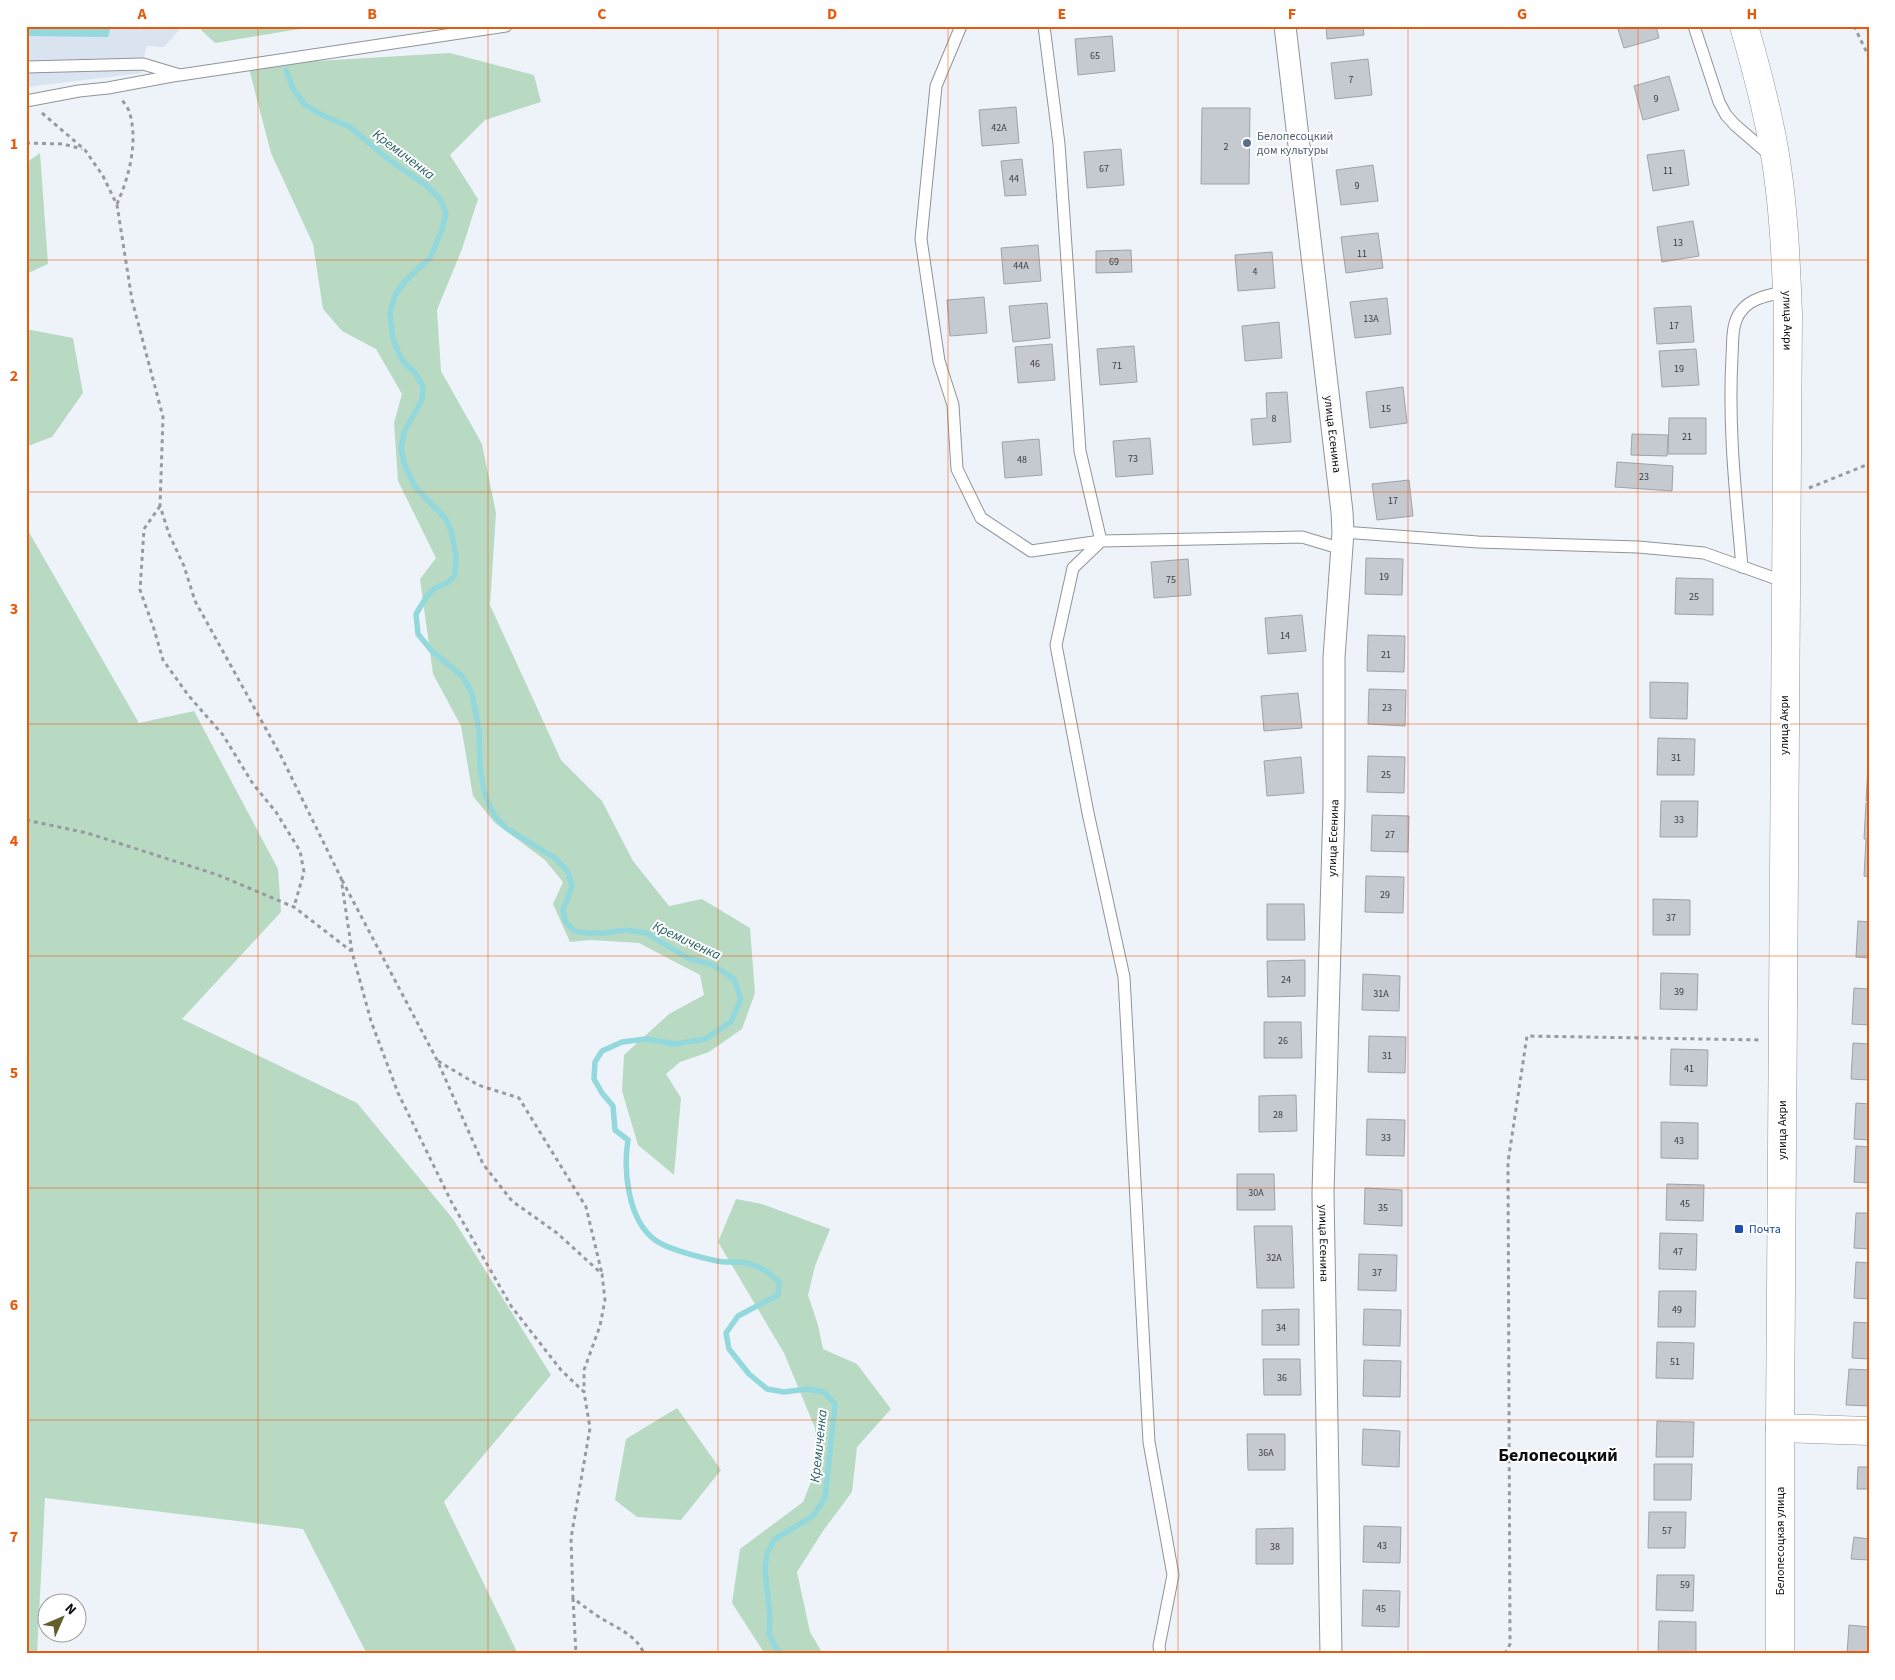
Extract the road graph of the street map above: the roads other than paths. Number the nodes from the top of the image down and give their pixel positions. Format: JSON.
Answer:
{"nodes":[{"id":1,"x":506,"y":26,"type":"edge"},
{"id":2,"x":961,"y":26,"type":"edge"},
{"id":3,"x":1044,"y":26,"type":"edge"},
{"id":4,"x":1285,"y":26,"type":"edge"},
{"id":5,"x":1694,"y":26,"type":"edge"},
{"id":6,"x":1744,"y":26,"type":"edge"},
{"id":7,"x":26,"y":67,"type":"edge"},
{"id":8,"x":180,"y":75,"type":"junction"},
{"id":9,"x":27,"y":101,"type":"edge"},
{"id":10,"x":1776,"y":161,"type":"junction"},
{"id":11,"x":1787,"y":291,"type":"junction"},
{"id":12,"x":1342,"y":540,"type":"junction"},
{"id":13,"x":1101,"y":541,"type":"junction"},
{"id":14,"x":1742,"y":567,"type":"junction"},
{"id":15,"x":1785,"y":582,"type":"junction"},
{"id":16,"x":1780,"y":1428,"type":"junction"},
{"id":17,"x":1869,"y":1431,"type":"edge"},
{"id":18,"x":1160,"y":1654,"type":"edge"},
{"id":19,"x":1331,"y":1654,"type":"edge"},
{"id":20,"x":1780,"y":1654,"type":"edge"}],
"edges":[{"from":1,"to":8,"type":"lane"},
{"from":2,"to":13,"type":"lane"},
{"from":3,"to":13,"type":"lane"},
{"from":4,"to":12,"type":"street","name":"улица Есенина"},
{"from":5,"to":10,"type":"lane"},
{"from":6,"to":10,"type":"main road","name":"улица Акри"},
{"from":7,"to":8,"type":"lane"},
{"from":8,"to":9,"type":"lane"},
{"from":10,"to":11,"type":"main road","name":"улица Акри"},
{"from":11,"to":14,"type":"lane"},
{"from":11,"to":15,"type":"main road","name":"улица Акри"},
{"from":12,"to":13,"type":"lane"},
{"from":12,"to":14,"type":"lane"},
{"from":12,"to":19,"type":"street","name":"улица Есенина"},
{"from":13,"to":18,"type":"lane"},
{"from":14,"to":15,"type":"lane"},
{"from":15,"to":16,"type":"main road","name":"улица Акри"},
{"from":16,"to":17,"type":"main road"},
{"from":16,"to":20,"type":"main road","name":"Белопесоцкая улица"}]}
